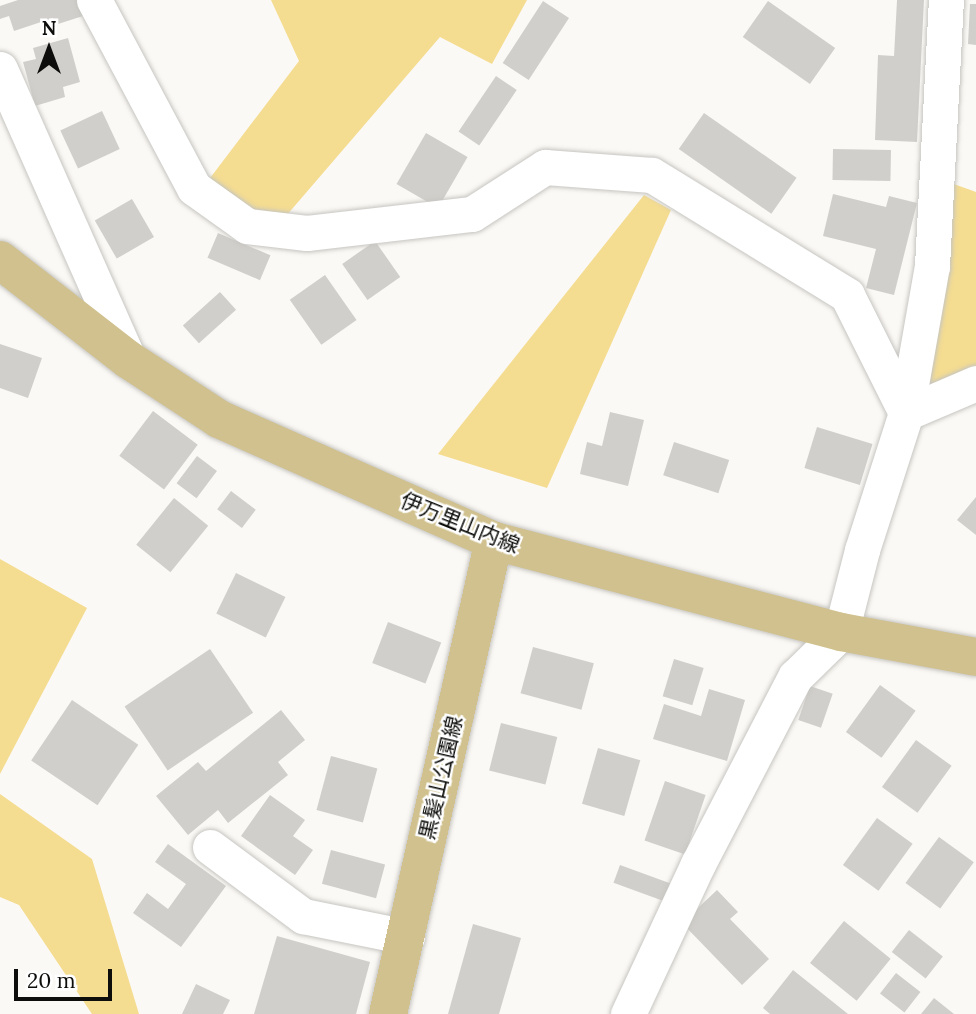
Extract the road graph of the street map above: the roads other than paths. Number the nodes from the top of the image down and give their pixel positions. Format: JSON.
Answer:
{"nodes":[{"id":1,"x":94,"y":0,"type":"edge"},
{"id":2,"x":946,"y":0,"type":"edge"},
{"id":3,"x":0,"y":69,"type":"edge"},
{"id":4,"x":0,"y":260,"type":"edge"},
{"id":5,"x":129,"y":360,"type":"junction"},
{"id":6,"x":976,"y":383,"type":"edge"},
{"id":7,"x":906,"y":413,"type":"junction"},
{"id":8,"x":494,"y":541,"type":"junction"},
{"id":9,"x":841,"y":632,"type":"junction"},
{"id":10,"x":976,"y":657,"type":"edge"},
{"id":11,"x":210,"y":847,"type":"dead end"},
{"id":12,"x":407,"y":937,"type":"junction"},
{"id":13,"x":388,"y":1014,"type":"edge"},
{"id":14,"x":628,"y":1014,"type":"edge"}],
"edges":[{"from":1,"to":7,"type":"street"},
{"from":2,"to":7,"type":"street"},
{"from":3,"to":5,"type":"street"},
{"from":4,"to":5,"type":"main road","name":"伊万里山内線"},
{"from":5,"to":8,"type":"main road","name":"伊万里山内線"},
{"from":6,"to":7,"type":"street"},
{"from":7,"to":9,"type":"street"},
{"from":8,"to":9,"type":"main road","name":"伊万里山内線"},
{"from":8,"to":12,"type":"main road","name":"黒髪山公園線"},
{"from":9,"to":10,"type":"main road","name":"伊万里山内線"},
{"from":9,"to":14,"type":"street"},
{"from":11,"to":12,"type":"street"},
{"from":12,"to":13,"type":"main road","name":"黒髪山公園線"}]}
